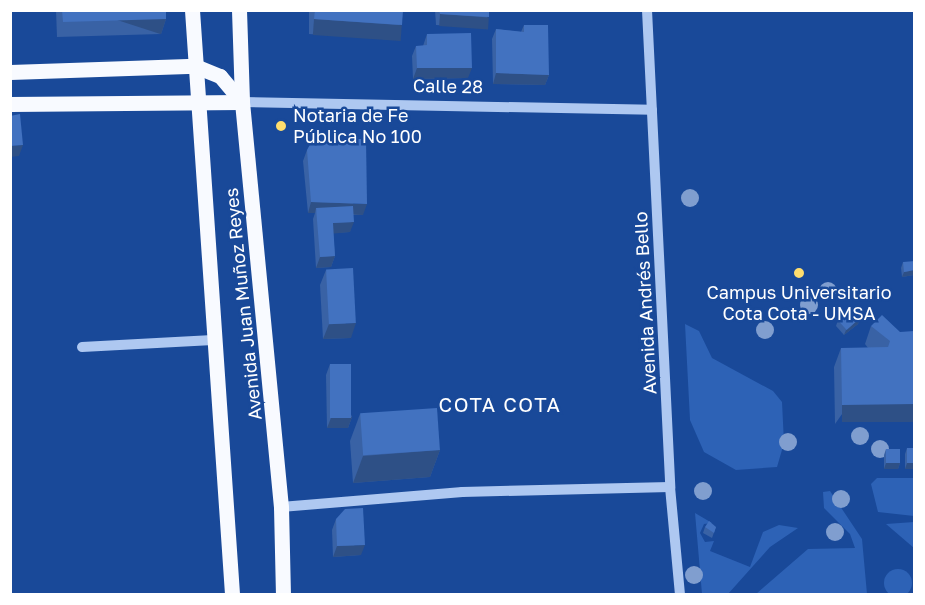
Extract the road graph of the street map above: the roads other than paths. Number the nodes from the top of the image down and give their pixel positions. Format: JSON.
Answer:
{"nodes":[{"id":1,"x":192,"y":10,"type":"edge"},
{"id":2,"x":239,"y":10,"type":"edge"},
{"id":3,"x":647,"y":10,"type":"edge"},
{"id":4,"x":195,"y":66,"type":"junction"},
{"id":5,"x":10,"y":72,"type":"edge"},
{"id":6,"x":196,"y":100,"type":"junction"},
{"id":7,"x":242,"y":102,"type":"junction"},
{"id":8,"x":10,"y":104,"type":"edge"},
{"id":9,"x":652,"y":110,"type":"junction"},
{"id":10,"x":213,"y":340,"type":"junction"},
{"id":11,"x":82,"y":347,"type":"dead end"},
{"id":12,"x":670,"y":487,"type":"junction"},
{"id":13,"x":281,"y":507,"type":"junction"},
{"id":14,"x":232,"y":594,"type":"edge"},
{"id":15,"x":283,"y":594,"type":"edge"},
{"id":16,"x":680,"y":594,"type":"edge"}],
"edges":[{"from":1,"to":4,"type":"main road"},
{"from":2,"to":7,"type":"main road","name":"Avenida Juan Muñoz Reyes"},
{"from":3,"to":9,"type":"street","name":"Avenida Andrés Bello"},
{"from":4,"to":5,"type":"main road"},
{"from":4,"to":6,"type":"main road","name":"Avenida Juan Muñoz Reyes"},
{"from":4,"to":7,"type":"main road"},
{"from":6,"to":7,"type":"main road"},
{"from":6,"to":8,"type":"main road"},
{"from":6,"to":10,"type":"main road","name":"Avenida Juan Muñoz Reyes"},
{"from":7,"to":9,"type":"street","name":"Calle 28"},
{"from":7,"to":13,"type":"main road","name":"Avenida Juan Muñoz Reyes"},
{"from":9,"to":12,"type":"street","name":"Avenida Andrés Bello"},
{"from":10,"to":11,"type":"street"},
{"from":10,"to":14,"type":"main road","name":"Avenida Juan Muñoz Reyes"},
{"from":12,"to":13,"type":"street"},
{"from":12,"to":16,"type":"street","name":"Avenida Andrés Bello"},
{"from":13,"to":15,"type":"main road","name":"Avenida Juan Muñoz Reyes"}]}
